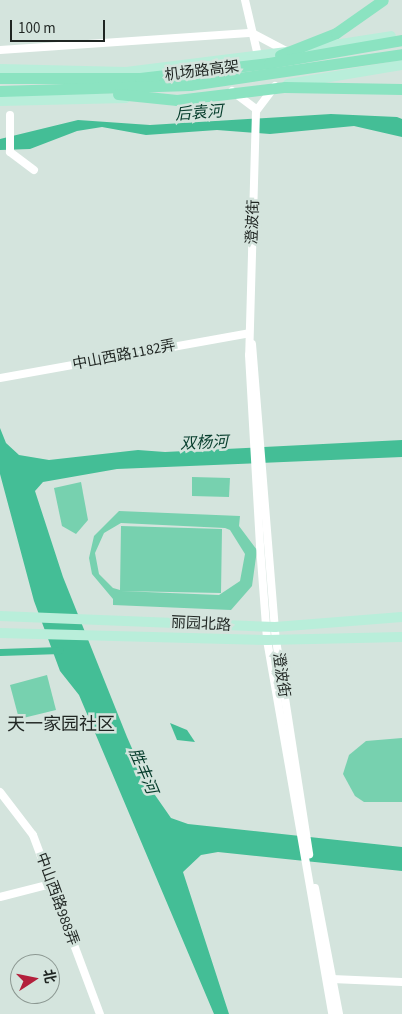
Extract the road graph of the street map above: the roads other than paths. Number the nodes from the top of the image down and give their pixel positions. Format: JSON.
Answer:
{"nodes":[{"id":1,"x":245,"y":0,"type":"edge"},
{"id":2,"x":382,"y":0,"type":"edge"},
{"id":3,"x":252,"y":33,"type":"junction"},
{"id":4,"x":402,"y":35,"type":"edge"},
{"id":5,"x":402,"y":40,"type":"edge"},
{"id":6,"x":0,"y":50,"type":"edge"},
{"id":7,"x":288,"y":52,"type":"junction"},
{"id":8,"x":402,"y":54,"type":"edge"},
{"id":9,"x":258,"y":56,"type":"junction"},
{"id":10,"x":402,"y":65,"type":"edge"},
{"id":11,"x":0,"y":69,"type":"edge"},
{"id":12,"x":212,"y":70,"type":"junction"},
{"id":13,"x":0,"y":78,"type":"edge"},
{"id":14,"x":275,"y":86,"type":"junction"},
{"id":15,"x":398,"y":89,"type":"edge"},
{"id":16,"x":78,"y":90,"type":"junction"},
{"id":17,"x":0,"y":91,"type":"edge"},
{"id":18,"x":232,"y":91,"type":"junction"},
{"id":19,"x":0,"y":102,"type":"edge"},
{"id":20,"x":256,"y":110,"type":"junction"},
{"id":21,"x":10,"y":115,"type":"dead end"},
{"id":22,"x":34,"y":170,"type":"dead end"},
{"id":23,"x":249,"y":333,"type":"junction"},
{"id":24,"x":0,"y":378,"type":"edge"},
{"id":25,"x":0,"y":616,"type":"edge"},
{"id":26,"x":402,"y":617,"type":"edge"},
{"id":27,"x":270,"y":627,"type":"junction"},
{"id":28,"x":0,"y":632,"type":"edge"},
{"id":29,"x":402,"y":637,"type":"edge"},
{"id":30,"x":271,"y":640,"type":"junction"},
{"id":31,"x":0,"y":792,"type":"edge"},
{"id":32,"x":309,"y":869,"type":"junction"},
{"id":33,"x":52,"y":884,"type":"junction"},
{"id":34,"x":0,"y":897,"type":"edge"},
{"id":35,"x":332,"y":979,"type":"junction"},
{"id":36,"x":402,"y":982,"type":"edge"},
{"id":37,"x":100,"y":1014,"type":"edge"},
{"id":38,"x":332,"y":1014,"type":"edge"},
{"id":39,"x":339,"y":1014,"type":"edge"}],
"edges":[{"from":1,"to":3,"type":"street"},
{"from":2,"to":12,"type":"highway"},
{"from":3,"to":6,"type":"street"},
{"from":3,"to":7,"type":"street"},
{"from":3,"to":9,"type":"street"},
{"from":4,"to":7,"type":"main road"},
{"from":5,"to":12,"type":"highway","name":"机场路高架"},
{"from":7,"to":9,"type":"main road"},
{"from":8,"to":16,"type":"highway","name":"机场路高架"},
{"from":9,"to":11,"type":"main road"},
{"from":10,"to":14,"type":"main road"},
{"from":12,"to":13,"type":"highway","name":"机场路高架"},
{"from":14,"to":18,"type":"main road"},
{"from":14,"to":20,"type":"street"},
{"from":15,"to":16,"type":"highway"},
{"from":16,"to":17,"type":"highway","name":"机场路高架"},
{"from":18,"to":19,"type":"main road"},
{"from":18,"to":20,"type":"street"},
{"from":20,"to":23,"type":"street","name":"澄波街"},
{"from":21,"to":22,"type":"street"},
{"from":23,"to":24,"type":"street","name":"中山西路1182弄"},
{"from":23,"to":27,"type":"street","name":"澄波街"},
{"from":25,"to":27,"type":"main road","name":"丽园北路"},
{"from":26,"to":27,"type":"main road","name":"丽园北路"},
{"from":27,"to":30,"type":"street","name":"澄波街"},
{"from":28,"to":30,"type":"main road","name":"丽园北路"},
{"from":29,"to":30,"type":"main road","name":"丽园北路"},
{"from":30,"to":32,"type":"street","name":"澄波街"},
{"from":31,"to":33,"type":"street","name":"中山西路988弄"},
{"from":32,"to":35,"type":"street","name":"澄波街"},
{"from":32,"to":38,"type":"street","name":"澄波街"},
{"from":33,"to":34,"type":"street"},
{"from":33,"to":37,"type":"street","name":"中山西路988弄"},
{"from":35,"to":36,"type":"street"},
{"from":35,"to":39,"type":"street","name":"澄波街"}]}
